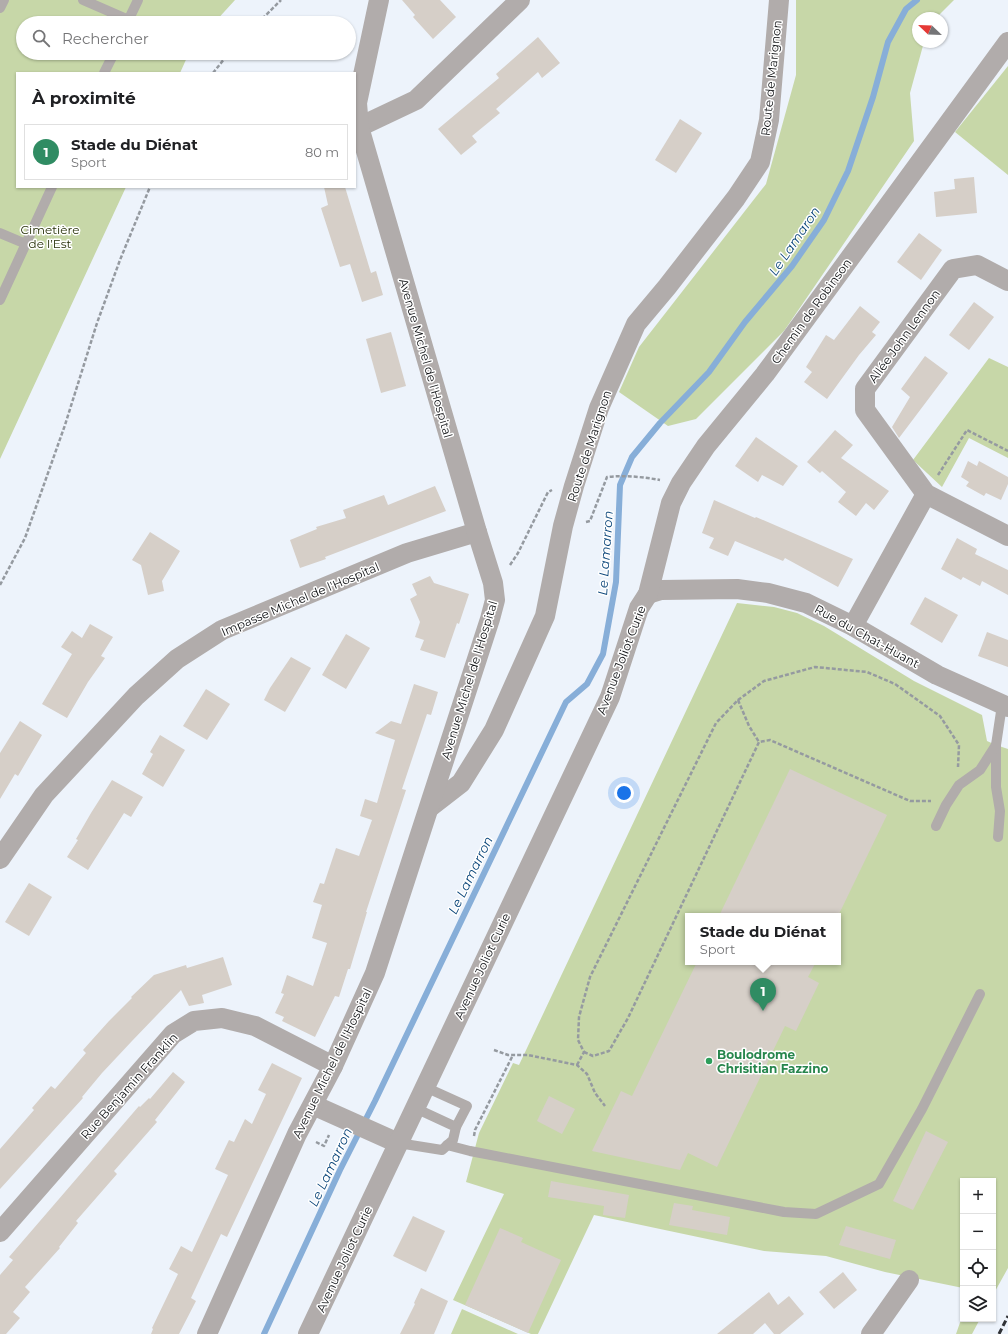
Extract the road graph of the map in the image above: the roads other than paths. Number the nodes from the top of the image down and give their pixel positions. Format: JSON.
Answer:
{"nodes":[{"id":1,"x":4,"y":0,"type":"edge"},
{"id":2,"x":83,"y":0,"type":"edge"},
{"id":3,"x":138,"y":0,"type":"edge"},
{"id":4,"x":379,"y":0,"type":"edge"},
{"id":5,"x":520,"y":0,"type":"edge"},
{"id":6,"x":779,"y":0,"type":"edge"},
{"id":7,"x":0,"y":8,"type":"edge"},
{"id":8,"x":116,"y":16,"type":"edge"},
{"id":9,"x":131,"y":16,"type":"edge"},
{"id":10,"x":1008,"y":42,"type":"edge"},
{"id":11,"x":110,"y":60,"type":"edge"},
{"id":12,"x":104,"y":72,"type":"edge"},
{"id":13,"x":359,"y":127,"type":"junction"},
{"id":14,"x":52,"y":188,"type":"edge"},
{"id":15,"x":0,"y":233,"type":"edge"},
{"id":16,"x":26,"y":244,"type":"junction"},
{"id":17,"x":1008,"y":282,"type":"edge"},
{"id":18,"x":0,"y":300,"type":"edge"},
{"id":19,"x":926,"y":494,"type":"junction"},
{"id":20,"x":477,"y":532,"type":"junction"},
{"id":21,"x":1008,"y":536,"type":"edge"},
{"id":22,"x":648,"y":594,"type":"junction"},
{"id":23,"x":853,"y":626,"type":"junction"},
{"id":24,"x":1005,"y":706,"type":"edge"},
{"id":25,"x":996,"y":745,"type":"junction"},
{"id":26,"x":430,"y":807,"type":"junction"},
{"id":27,"x":936,"y":826,"type":"dead end"},
{"id":28,"x":998,"y":837,"type":"dead end"},
{"id":29,"x":0,"y":859,"type":"edge"},
{"id":30,"x":980,"y":994,"type":"dead end"},
{"id":31,"x":333,"y":1066,"type":"junction"},
{"id":32,"x":425,"y":1087,"type":"junction"},
{"id":33,"x":313,"y":1104,"type":"junction"},
{"id":34,"x":415,"y":1108,"type":"junction"},
{"id":35,"x":456,"y":1127,"type":"junction"},
{"id":36,"x":398,"y":1142,"type":"junction"},
{"id":37,"x":447,"y":1145,"type":"junction"},
{"id":38,"x":0,"y":1232,"type":"edge"},
{"id":39,"x":908,"y":1280,"type":"dead end"},
{"id":40,"x":207,"y":1334,"type":"edge"},
{"id":41,"x":308,"y":1334,"type":"edge"},
{"id":42,"x":871,"y":1334,"type":"edge"}],
"edges":[{"from":1,"to":7,"type":"lane"},
{"from":2,"to":8,"type":"lane"},
{"from":3,"to":9,"type":"lane"},
{"from":4,"to":13,"type":"street","name":"Avenue Michel de l'Hospital"},
{"from":5,"to":13,"type":"street"},
{"from":6,"to":26,"type":"street","name":"Route de Marignon"},
{"from":10,"to":22,"type":"street","name":"Chemin de Robinson"},
{"from":11,"to":12,"type":"lane"},
{"from":13,"to":20,"type":"street","name":"Avenue Michel de l'Hospital"},
{"from":14,"to":16,"type":"lane"},
{"from":15,"to":16,"type":"lane"},
{"from":16,"to":18,"type":"lane"},
{"from":17,"to":19,"type":"street","name":"Allée John Lennon"},
{"from":19,"to":21,"type":"street","name":"Allée John Lennon"},
{"from":19,"to":23,"type":"street"},
{"from":20,"to":26,"type":"street","name":"Avenue Michel de l'Hospital"},
{"from":20,"to":29,"type":"street","name":"Impasse Michel de l'Hospital"},
{"from":22,"to":23,"type":"street","name":"Rue du Chat-Huant"},
{"from":22,"to":32,"type":"street","name":"Avenue Joliot Curie"},
{"from":23,"to":24,"type":"street","name":"Rue du Chat-Huant"},
{"from":24,"to":25,"type":"lane"},
{"from":25,"to":27,"type":"lane"},
{"from":25,"to":28,"type":"lane"},
{"from":26,"to":31,"type":"street","name":"Avenue Michel de l'Hospital"},
{"from":30,"to":37,"type":"lane"},
{"from":31,"to":33,"type":"street","name":"Avenue Michel de l'Hospital"},
{"from":31,"to":38,"type":"street","name":"Rue Benjamin Franklin"},
{"from":32,"to":34,"type":"street","name":"Avenue Joliot Curie"},
{"from":32,"to":35,"type":"lane"},
{"from":33,"to":36,"type":"street"},
{"from":33,"to":40,"type":"street","name":"Avenue Michel de l'Hospital"},
{"from":34,"to":35,"type":"lane"},
{"from":34,"to":36,"type":"street","name":"Avenue Joliot Curie"},
{"from":35,"to":37,"type":"lane"},
{"from":36,"to":37,"type":"lane"},
{"from":36,"to":41,"type":"street","name":"Avenue Joliot Curie"},
{"from":39,"to":42,"type":"street"}]}
